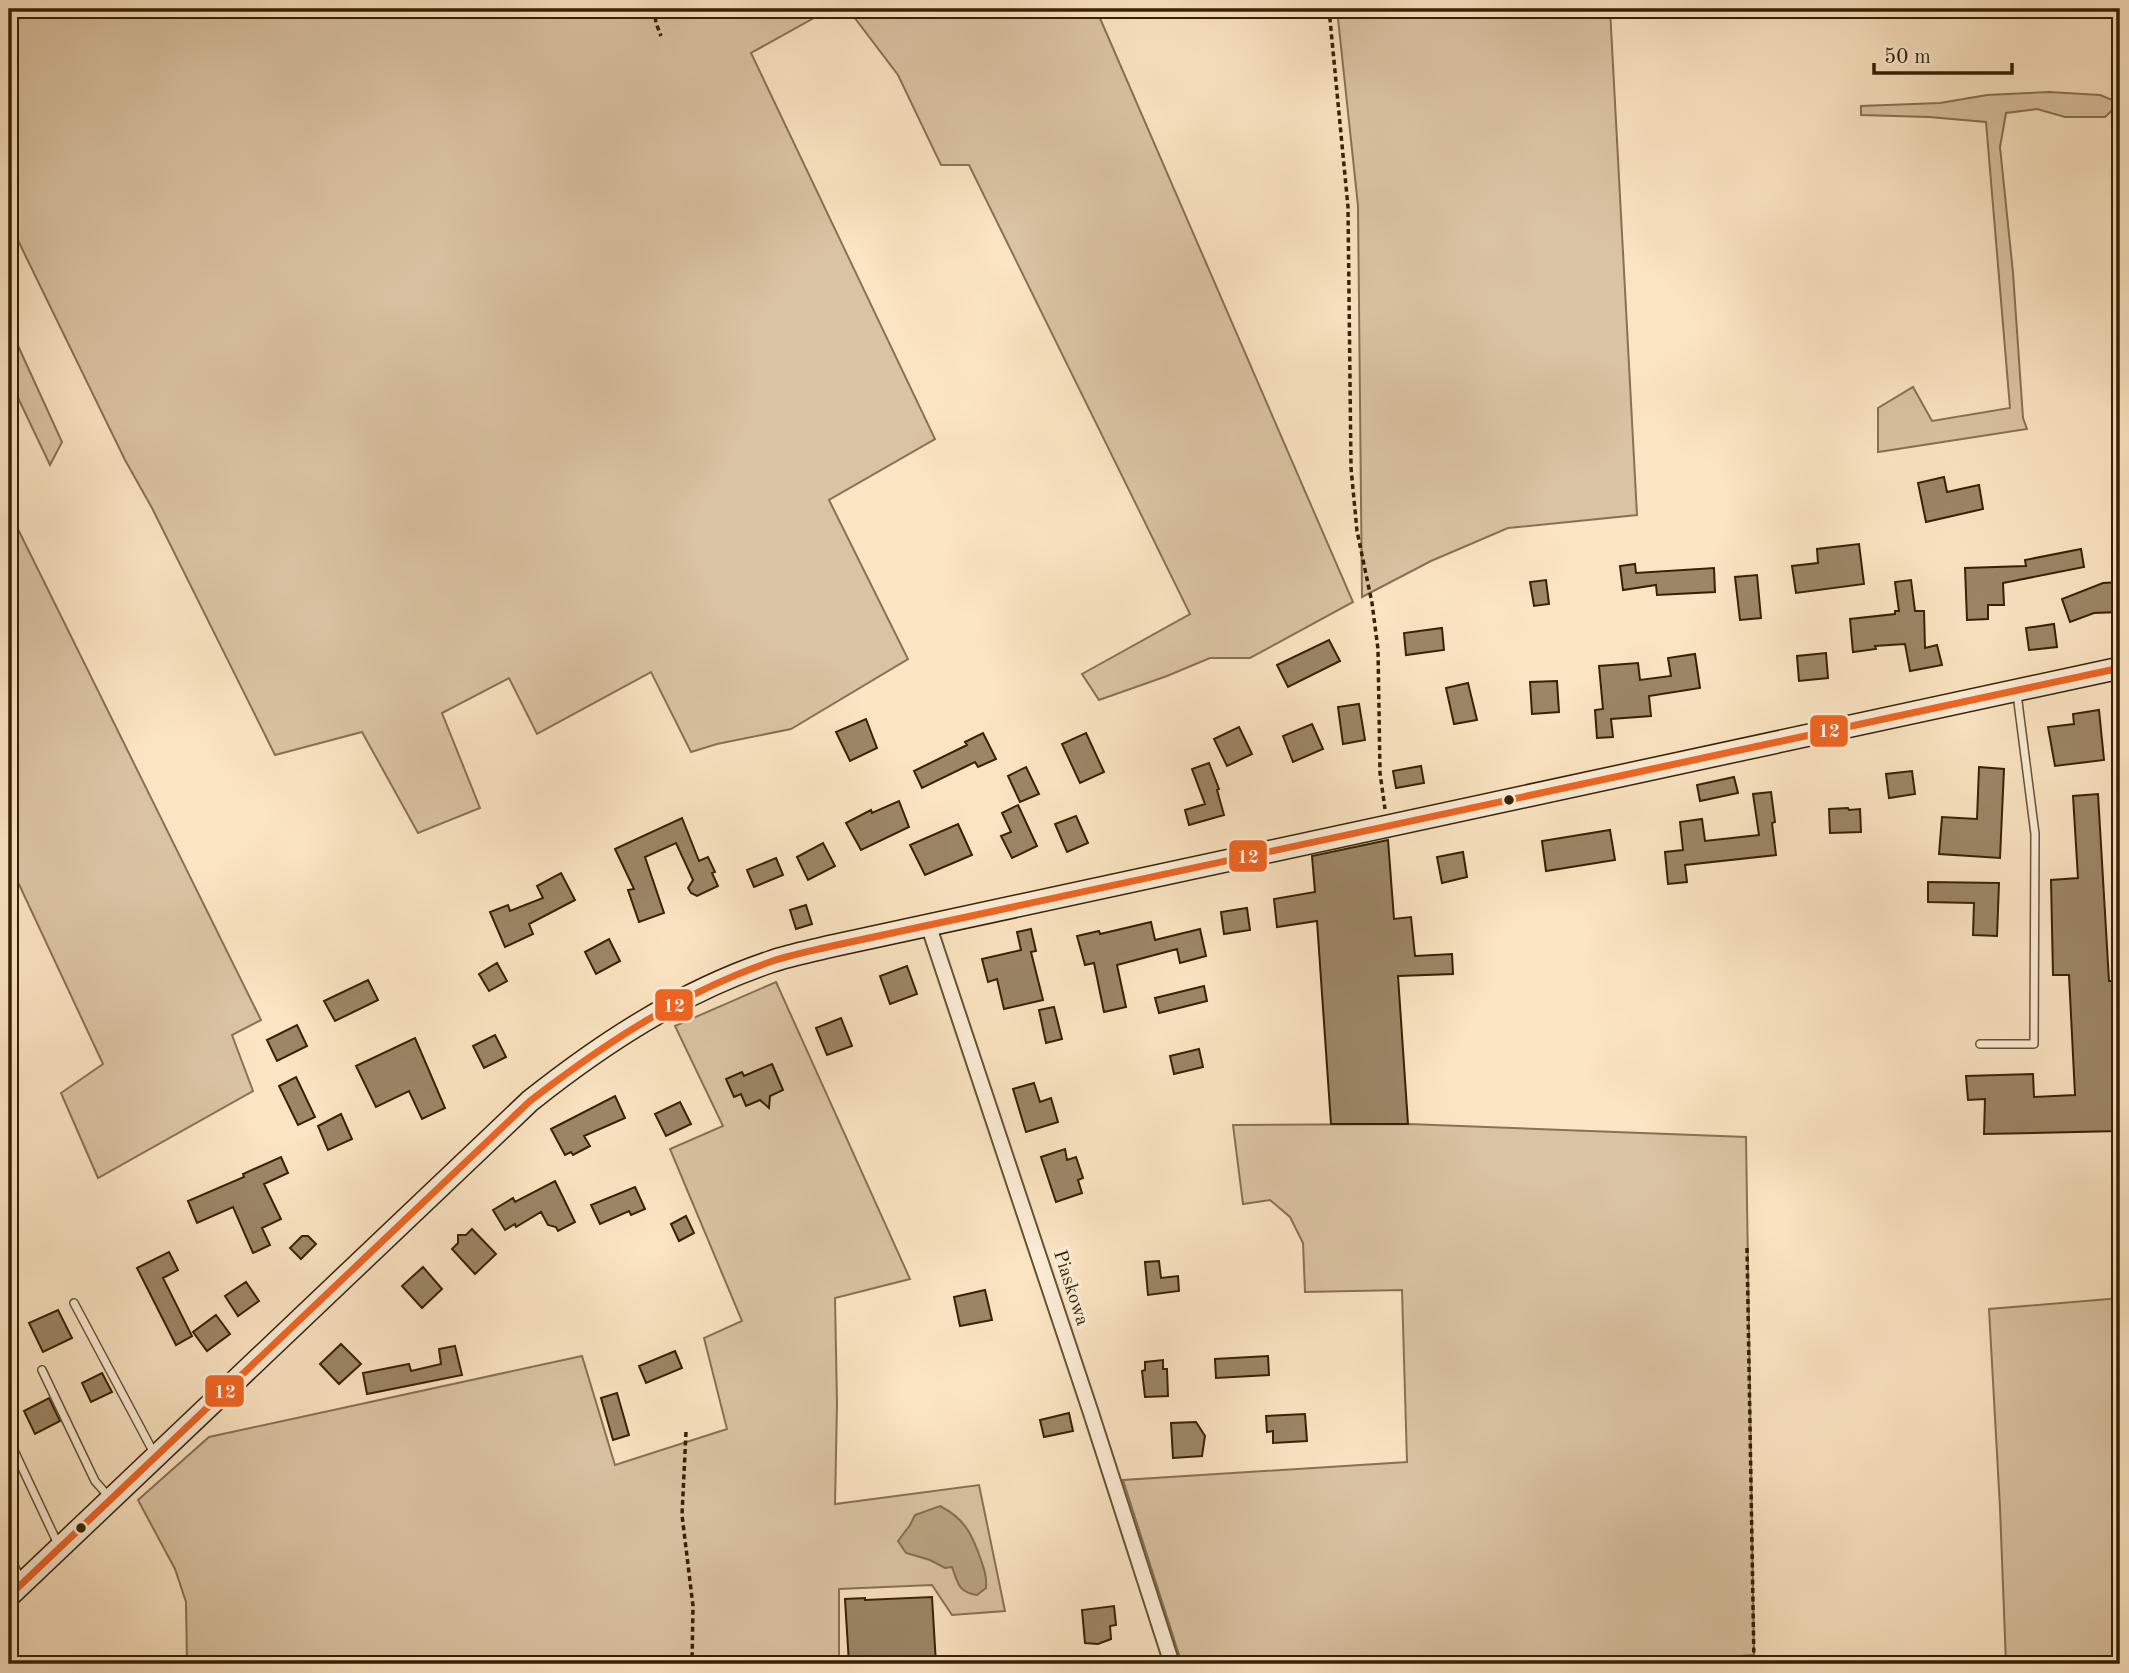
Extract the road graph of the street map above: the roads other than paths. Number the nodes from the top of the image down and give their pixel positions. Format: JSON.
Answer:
{"nodes":[{"id":1,"x":2120,"y":668,"type":"edge"},
{"id":2,"x":2016,"y":690,"type":"junction"},
{"id":3,"x":928,"y":924,"type":"junction"},
{"id":4,"x":1980,"y":1044,"type":"dead end"},
{"id":5,"x":74,"y":1303,"type":"dead end"},
{"id":6,"x":42,"y":1370,"type":"dead end"},
{"id":7,"x":9,"y":1440,"type":"edge"},
{"id":8,"x":155,"y":1456,"type":"junction"},
{"id":9,"x":110,"y":1499,"type":"junction"},
{"id":10,"x":60,"y":1548,"type":"junction"},
{"id":11,"x":9,"y":1554,"type":"edge"},
{"id":12,"x":15,"y":1590,"type":"edge"},
{"id":13,"x":1172,"y":1664,"type":"edge"}],
"edges":[{"from":1,"to":2,"type":"main road"},
{"from":2,"to":3,"type":"main road"},
{"from":2,"to":4,"type":"lane"},
{"from":3,"to":8,"type":"main road"},
{"from":3,"to":13,"type":"street","name":"Piaskowa"},
{"from":5,"to":8,"type":"lane"},
{"from":6,"to":9,"type":"lane"},
{"from":7,"to":10,"type":"lane"},
{"from":8,"to":9,"type":"main road"},
{"from":9,"to":10,"type":"main road"},
{"from":10,"to":12,"type":"main road"},
{"from":11,"to":12,"type":"lane"}]}
